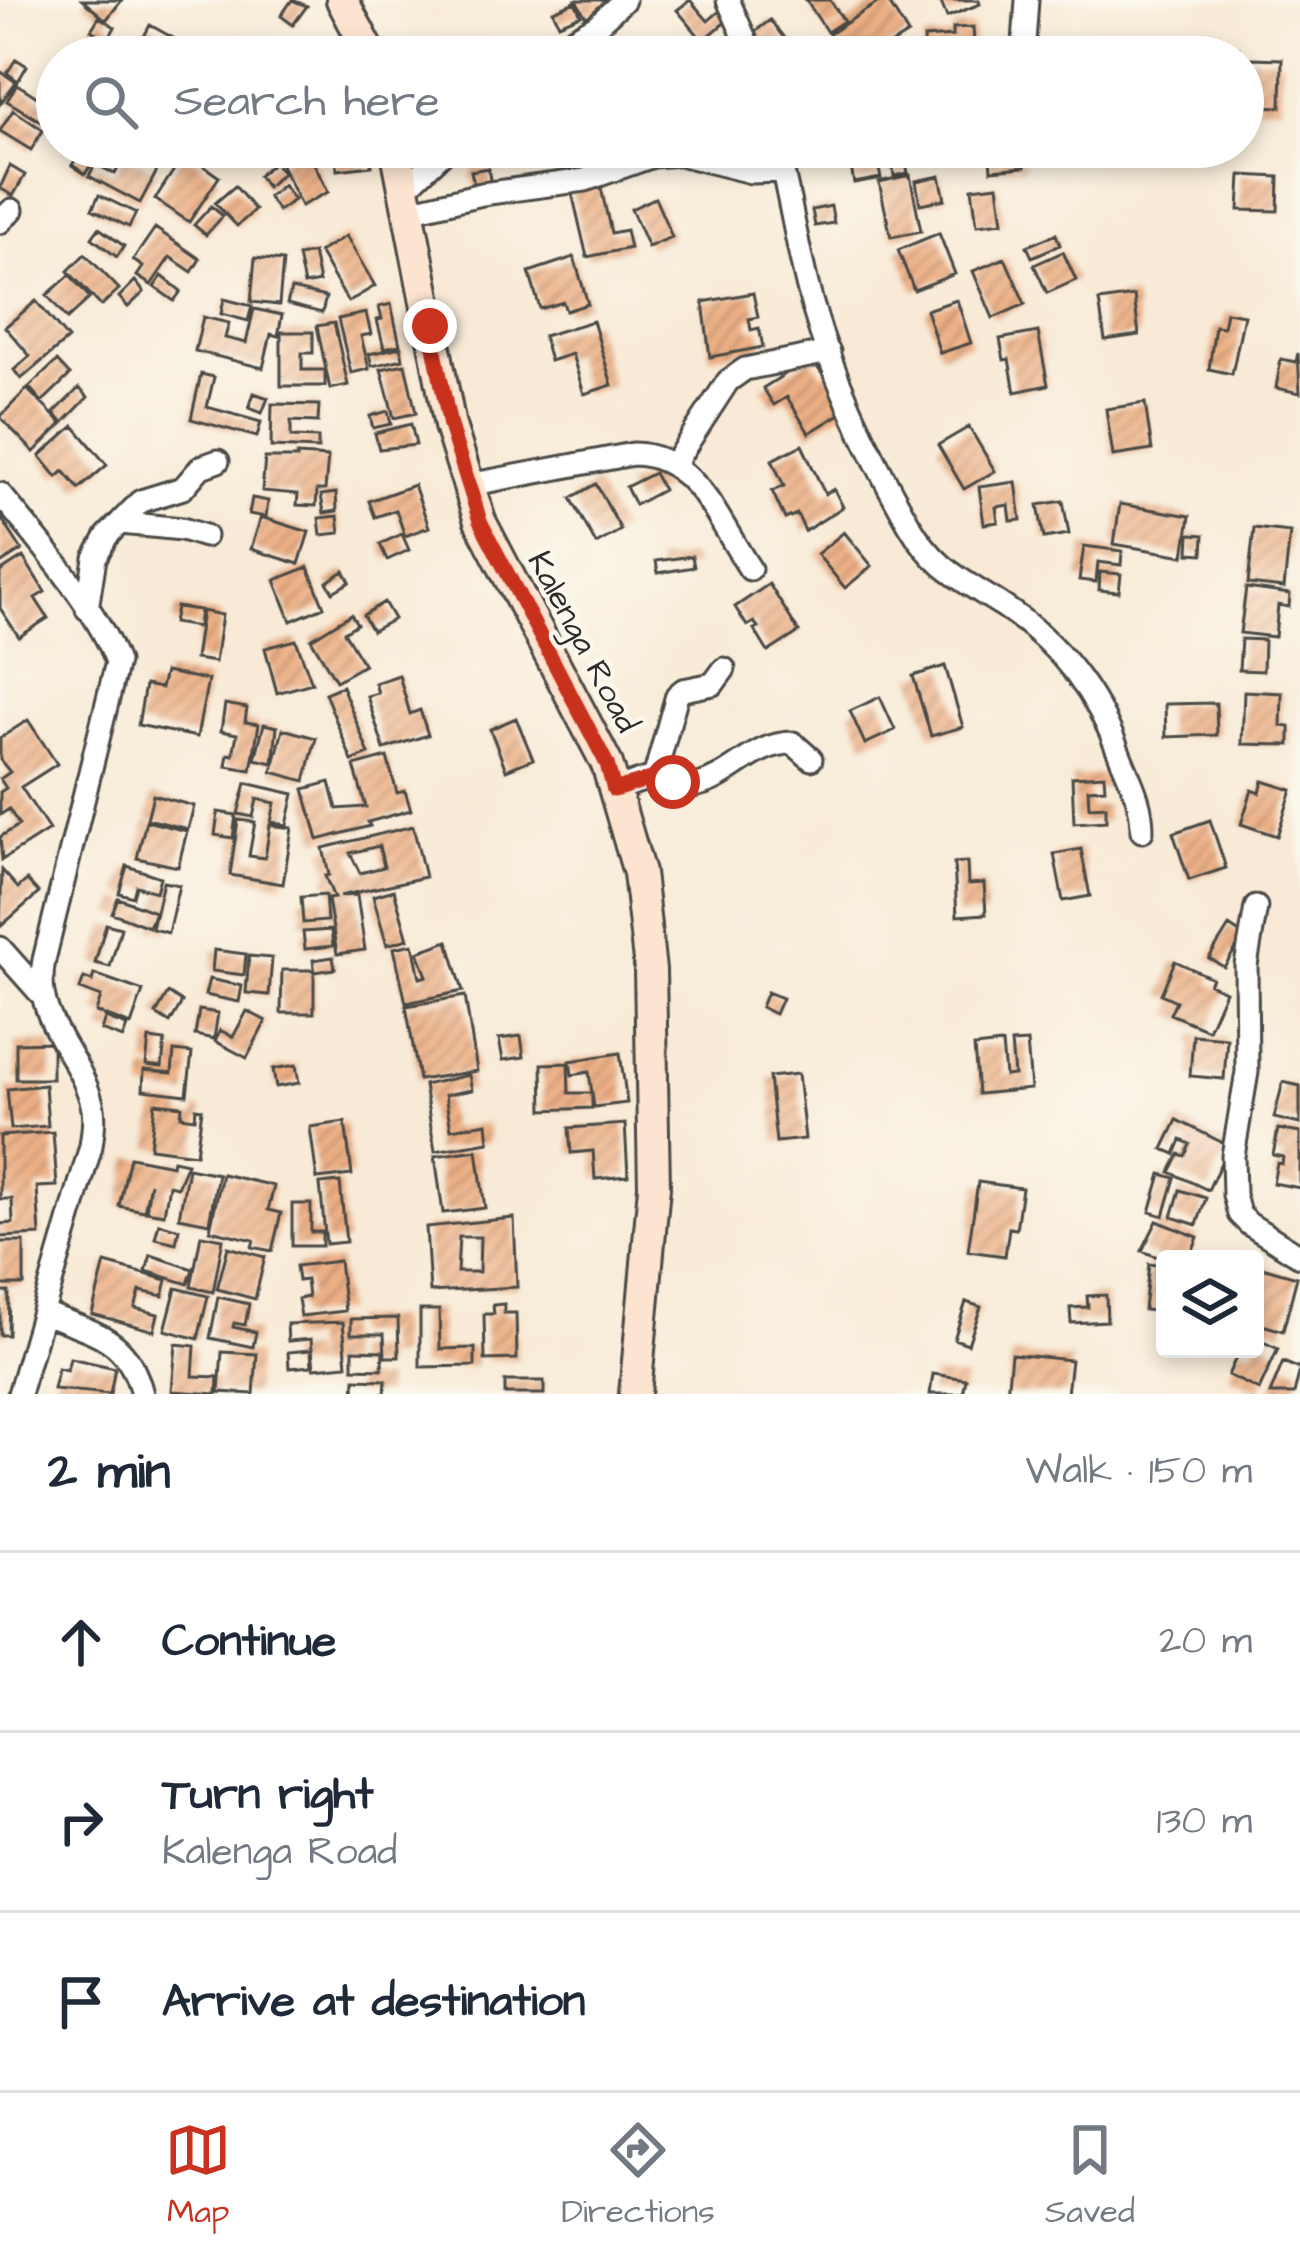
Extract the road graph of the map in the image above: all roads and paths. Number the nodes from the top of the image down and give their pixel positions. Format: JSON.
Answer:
{"nodes":[{"id":1,"x":342,"y":0,"type":"edge"},
{"id":2,"x":624,"y":0,"type":"edge"},
{"id":3,"x":728,"y":0,"type":"edge"},
{"id":4,"x":1027,"y":0,"type":"edge"},
{"id":5,"x":361,"y":36,"type":"edge"},
{"id":6,"x":578,"y":36,"type":"edge"},
{"id":7,"x":743,"y":36,"type":"edge"},
{"id":8,"x":1024,"y":36,"type":"edge"},
{"id":9,"x":401,"y":168,"type":"edge"},
{"id":10,"x":432,"y":168,"type":"edge"},
{"id":11,"x":619,"y":168,"type":"edge"},
{"id":12,"x":735,"y":168,"type":"edge"},
{"id":13,"x":782,"y":168,"type":"edge"},
{"id":14,"x":783,"y":171,"type":"junction"},
{"id":15,"x":407,"y":200,"type":"junction"},
{"id":16,"x":829,"y":352,"type":"junction"},
{"id":17,"x":218,"y":460,"type":"dead end"},
{"id":18,"x":674,"y":464,"type":"junction"},
{"id":19,"x":468,"y":485,"type":"junction"},
{"id":20,"x":0,"y":494,"type":"edge"},
{"id":21,"x":121,"y":523,"type":"junction"},
{"id":22,"x":205,"y":536,"type":"dead end"},
{"id":23,"x":750,"y":569,"type":"dead end"},
{"id":24,"x":87,"y":609,"type":"junction"},
{"id":25,"x":724,"y":669,"type":"dead end"},
{"id":26,"x":811,"y":759,"type":"dead end"},
{"id":27,"x":654,"y":778,"type":"junction"},
{"id":28,"x":614,"y":790,"type":"junction"},
{"id":29,"x":1142,"y":831,"type":"dead end"},
{"id":30,"x":1256,"y":907,"type":"dead end"},
{"id":31,"x":0,"y":948,"type":"edge"},
{"id":32,"x":40,"y":993,"type":"junction"},
{"id":33,"x":1300,"y":1256,"type":"edge"},
{"id":34,"x":43,"y":1312,"type":"junction"},
{"id":35,"x":20,"y":1394,"type":"edge"},
{"id":36,"x":142,"y":1394,"type":"edge"},
{"id":37,"x":635,"y":1394,"type":"edge"}],
"edges":[{"from":1,"to":5,"type":"main road"},
{"from":2,"to":6,"type":"street"},
{"from":3,"to":7,"type":"street"},
{"from":4,"to":8,"type":"street"},
{"from":9,"to":15,"type":"main road","name":"Kalenga Road"},
{"from":10,"to":15,"type":"street"},
{"from":11,"to":15,"type":"street"},
{"from":12,"to":14,"type":"street"},
{"from":13,"to":14,"type":"street"},
{"from":14,"to":16,"type":"street"},
{"from":15,"to":19,"type":"main road","name":"Kalenga Road"},
{"from":16,"to":18,"type":"street"},
{"from":16,"to":29,"type":"street"},
{"from":17,"to":21,"type":"street"},
{"from":18,"to":19,"type":"street"},
{"from":18,"to":23,"type":"street"},
{"from":19,"to":28,"type":"main road","name":"Kalenga Road"},
{"from":20,"to":24,"type":"street"},
{"from":21,"to":22,"type":"street"},
{"from":21,"to":24,"type":"street"},
{"from":24,"to":32,"type":"street"},
{"from":25,"to":27,"type":"street"},
{"from":26,"to":27,"type":"street"},
{"from":27,"to":28,"type":"street"},
{"from":28,"to":37,"type":"main road","name":"Kalenga Road"},
{"from":30,"to":33,"type":"street"},
{"from":31,"to":32,"type":"street"},
{"from":32,"to":34,"type":"street"},
{"from":34,"to":35,"type":"street"},
{"from":34,"to":36,"type":"street"}]}
